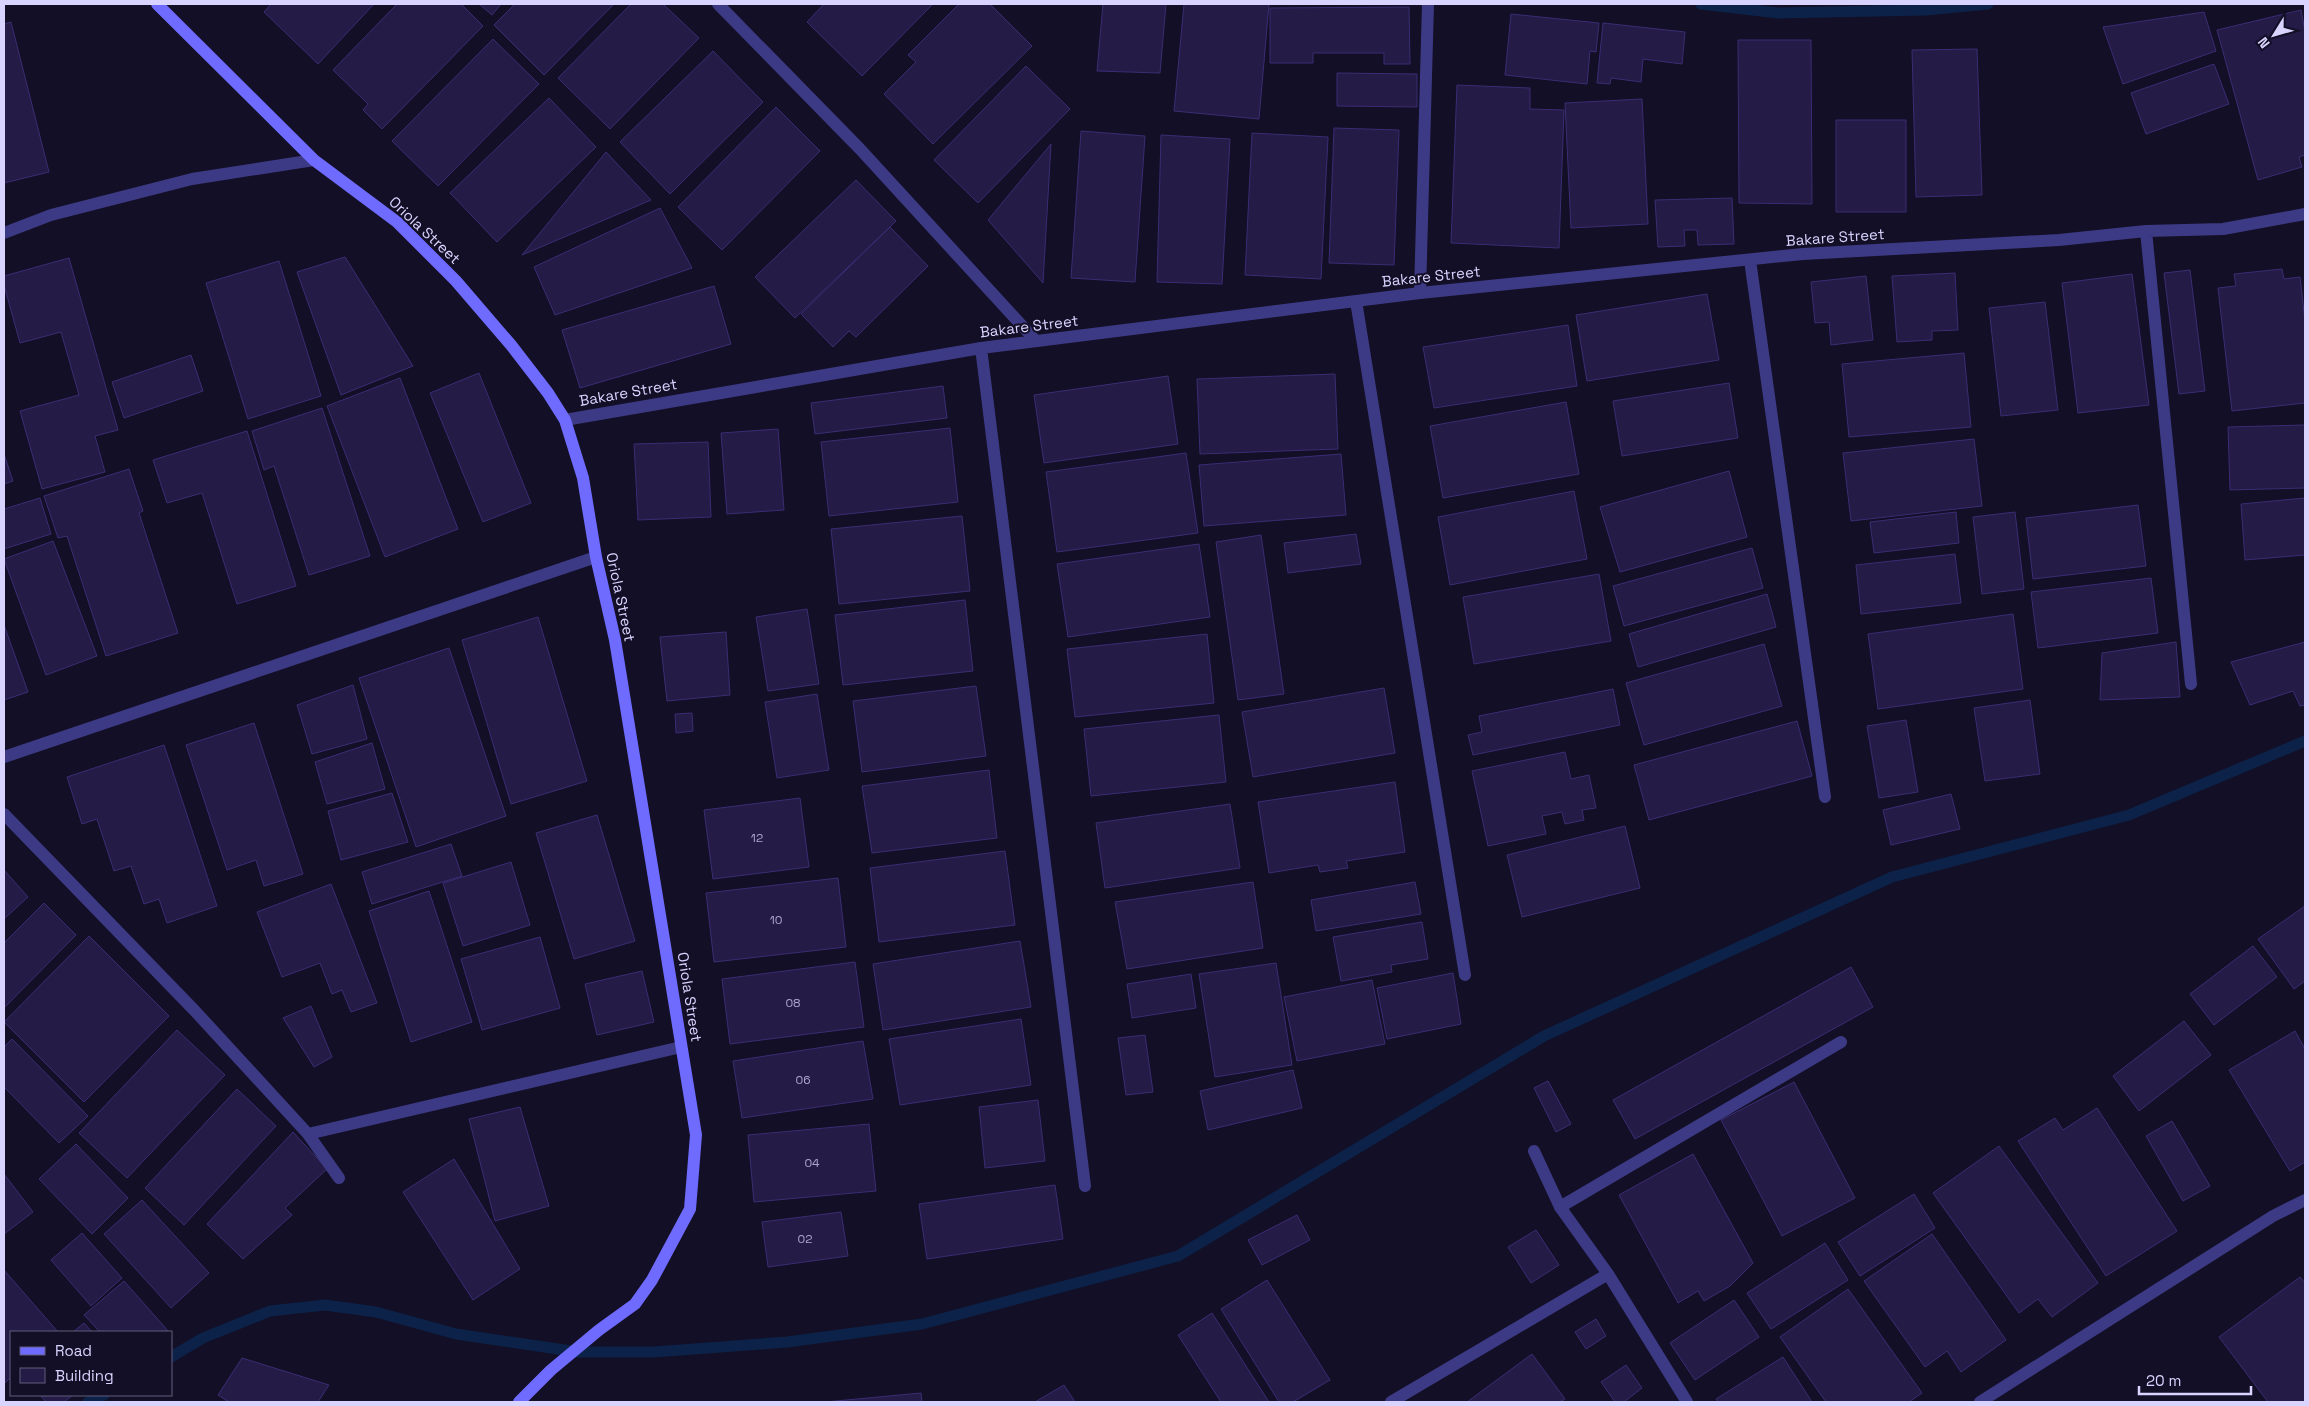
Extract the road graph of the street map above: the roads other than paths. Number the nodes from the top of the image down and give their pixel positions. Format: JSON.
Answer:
{"nodes":[{"id":1,"x":157,"y":4,"type":"edge"},
{"id":2,"x":718,"y":4,"type":"edge"},
{"id":3,"x":1428,"y":4,"type":"edge"},
{"id":4,"x":314,"y":160,"type":"junction"},
{"id":5,"x":2305,"y":214,"type":"edge"},
{"id":6,"x":2146,"y":232,"type":"junction"},
{"id":7,"x":4,"y":233,"type":"edge"},
{"id":8,"x":1750,"y":260,"type":"junction"},
{"id":9,"x":1420,"y":294,"type":"junction"},
{"id":10,"x":1356,"y":301,"type":"junction"},
{"id":11,"x":1036,"y":341,"type":"junction"},
{"id":12,"x":981,"y":348,"type":"junction"},
{"id":13,"x":565,"y":420,"type":"junction"},
{"id":14,"x":596,"y":557,"type":"junction"},
{"id":15,"x":2191,"y":684,"type":"dead end"},
{"id":16,"x":4,"y":757,"type":"edge"},
{"id":17,"x":1825,"y":797,"type":"dead end"},
{"id":18,"x":4,"y":814,"type":"edge"},
{"id":19,"x":1466,"y":975,"type":"dead end"},
{"id":20,"x":1841,"y":1042,"type":"dead end"},
{"id":21,"x":681,"y":1047,"type":"junction"},
{"id":22,"x":308,"y":1134,"type":"junction"},
{"id":23,"x":1534,"y":1151,"type":"dead end"},
{"id":24,"x":338,"y":1178,"type":"dead end"},
{"id":25,"x":1085,"y":1186,"type":"dead end"},
{"id":26,"x":2305,"y":1200,"type":"edge"},
{"id":27,"x":1560,"y":1207,"type":"junction"},
{"id":28,"x":1608,"y":1274,"type":"junction"},
{"id":29,"x":519,"y":1402,"type":"edge"},
{"id":30,"x":1391,"y":1402,"type":"edge"},
{"id":31,"x":1687,"y":1402,"type":"edge"},
{"id":32,"x":1980,"y":1402,"type":"edge"}],
"edges":[{"from":1,"to":4,"type":"street","name":"Oriola Street"},
{"from":2,"to":11,"type":"street"},
{"from":3,"to":9,"type":"street"},
{"from":4,"to":7,"type":"street"},
{"from":4,"to":13,"type":"street","name":"Oriola Street"},
{"from":5,"to":6,"type":"street","name":"Bakare Street"},
{"from":6,"to":8,"type":"street","name":"Bakare Street"},
{"from":6,"to":15,"type":"street"},
{"from":8,"to":9,"type":"street","name":"Bakare Street"},
{"from":8,"to":17,"type":"street"},
{"from":9,"to":10,"type":"street","name":"Bakare Street"},
{"from":10,"to":11,"type":"street","name":"Bakare Street"},
{"from":10,"to":19,"type":"street"},
{"from":11,"to":12,"type":"street","name":"Bakare Street"},
{"from":12,"to":13,"type":"street","name":"Bakare Street"},
{"from":12,"to":25,"type":"street"},
{"from":13,"to":14,"type":"street","name":"Oriola Street"},
{"from":14,"to":16,"type":"street"},
{"from":14,"to":21,"type":"street","name":"Oriola Street"},
{"from":18,"to":22,"type":"street"},
{"from":20,"to":27,"type":"street"},
{"from":21,"to":22,"type":"street"},
{"from":21,"to":29,"type":"street","name":"Oriola Street"},
{"from":22,"to":24,"type":"street"},
{"from":23,"to":27,"type":"street"},
{"from":26,"to":32,"type":"street"},
{"from":27,"to":28,"type":"street"},
{"from":28,"to":30,"type":"street"},
{"from":28,"to":31,"type":"street"}]}
